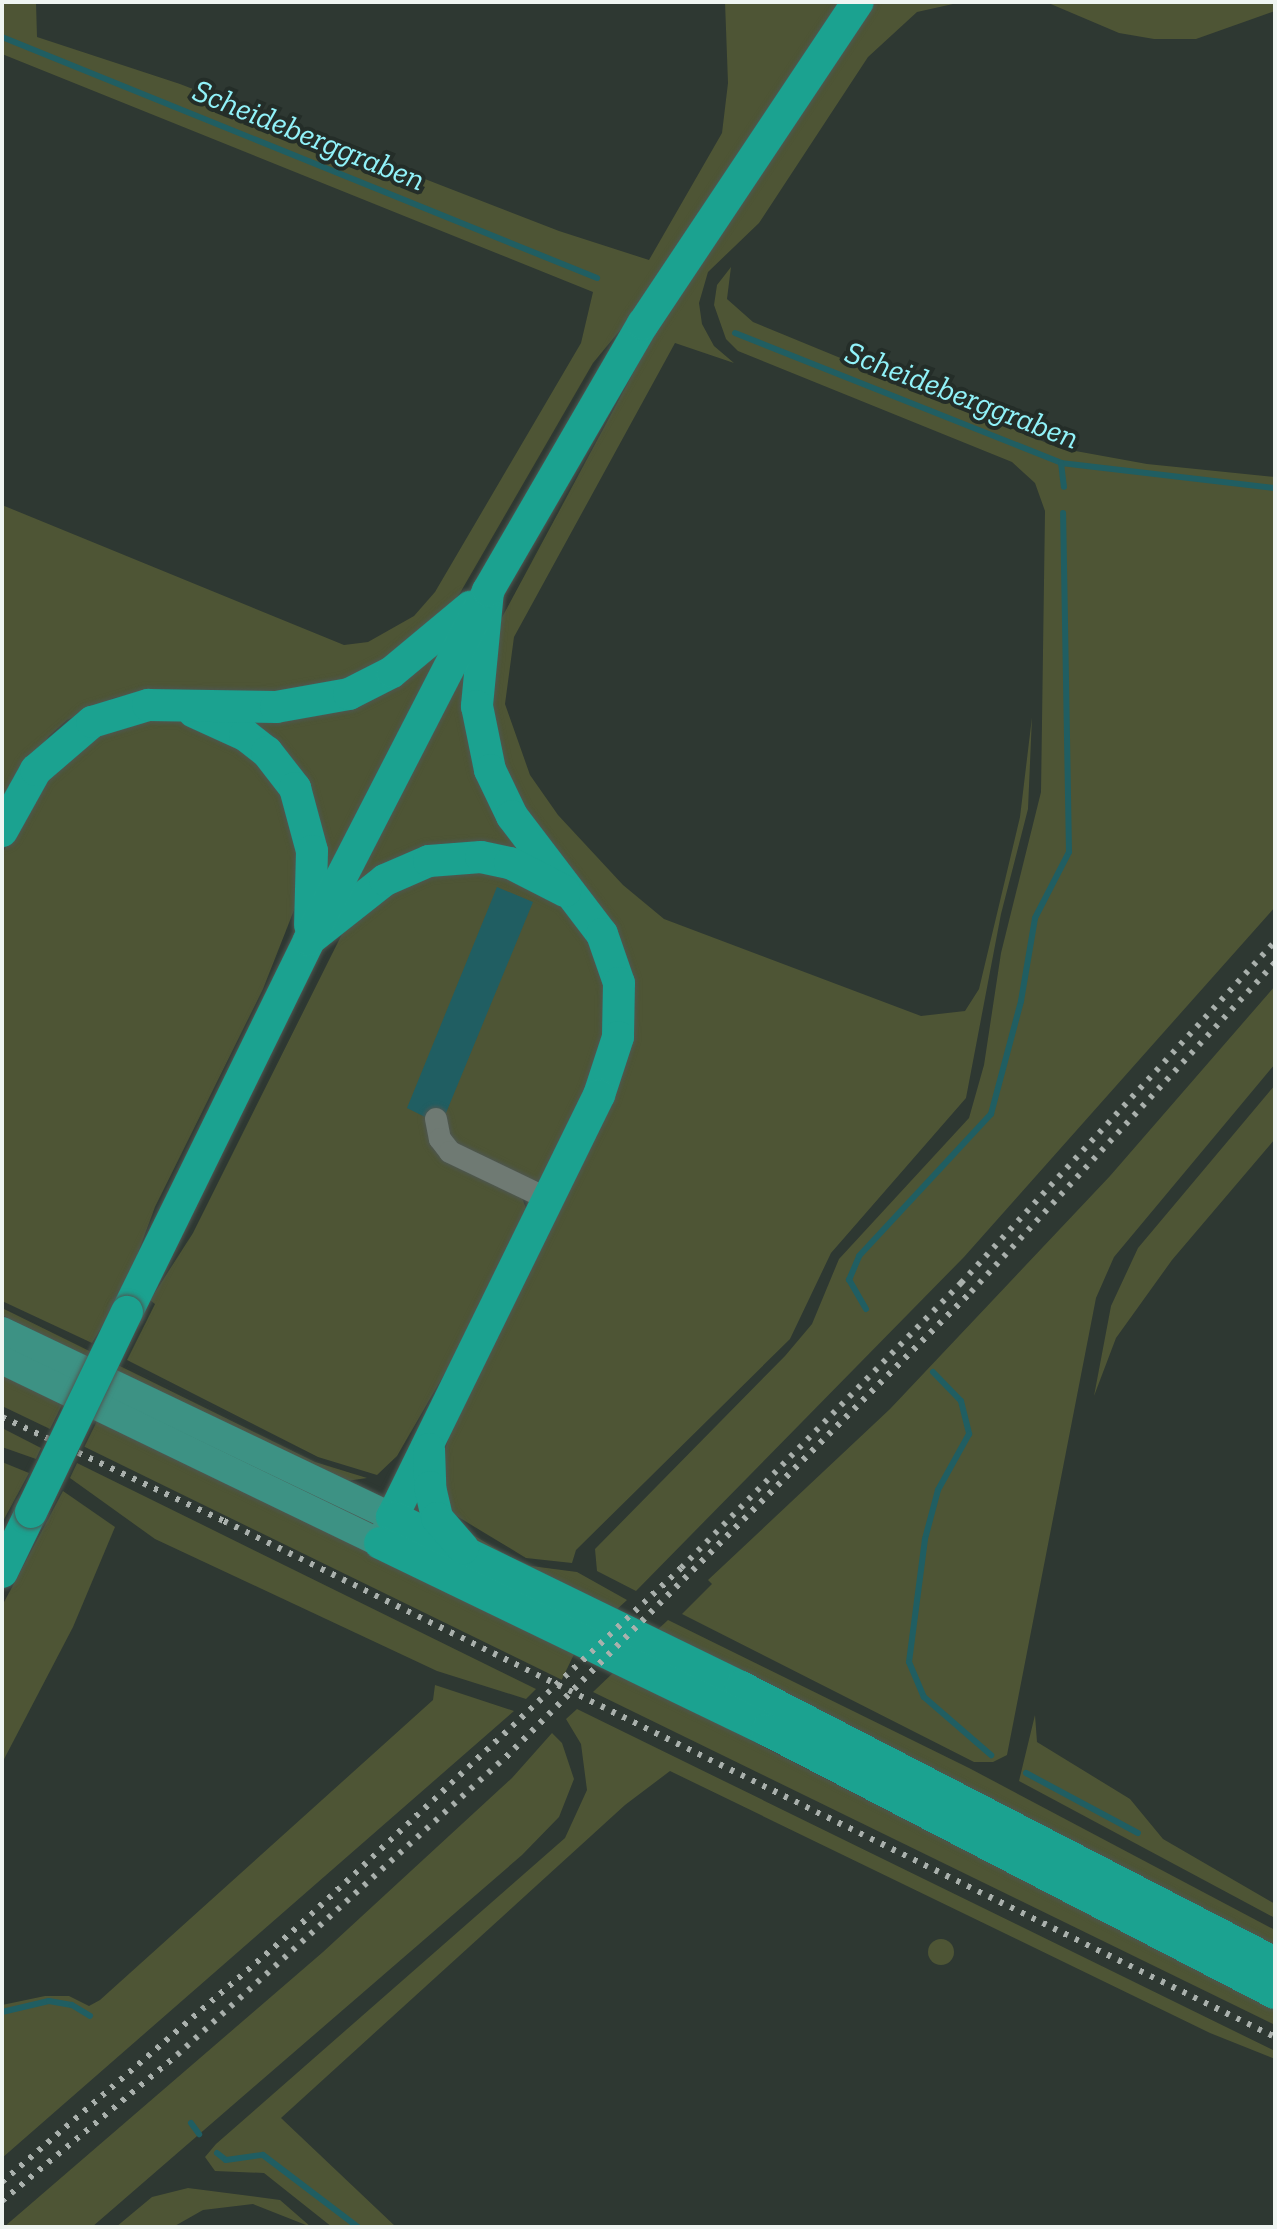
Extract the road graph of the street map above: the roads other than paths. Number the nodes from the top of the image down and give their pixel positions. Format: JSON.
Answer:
{"nodes":[{"id":1,"x":858,"y":2,"type":"edge"},
{"id":2,"x":488,"y":591,"type":"junction"},
{"id":3,"x":172,"y":704,"type":"junction"},
{"id":4,"x":2,"y":831,"type":"edge"},
{"id":5,"x":575,"y":897,"type":"junction"},
{"id":6,"x":309,"y":940,"type":"junction"},
{"id":7,"x":436,"y":1119,"type":"dead end"},
{"id":8,"x":548,"y":1199,"type":"junction"},
{"id":9,"x":2,"y":1331,"type":"edge"},
{"id":10,"x":2,"y":1360,"type":"edge"},
{"id":11,"x":429,"y":1442,"type":"junction"},
{"id":12,"x":386,"y":1530,"type":"junction"},
{"id":13,"x":470,"y":1555,"type":"junction"},
{"id":14,"x":2,"y":1572,"type":"edge"},
{"id":15,"x":1275,"y":1963,"type":"edge"},
{"id":16,"x":1275,"y":1993,"type":"edge"}],
"edges":[{"from":1,"to":2,"type":"highway"},
{"from":2,"to":3,"type":"highway"},
{"from":2,"to":5,"type":"highway"},
{"from":2,"to":6,"type":"highway"},
{"from":3,"to":4,"type":"highway"},
{"from":3,"to":6,"type":"highway"},
{"from":5,"to":6,"type":"highway"},
{"from":5,"to":8,"type":"highway"},
{"from":6,"to":14,"type":"highway","bridge":true},
{"from":7,"to":8,"type":"lane"},
{"from":8,"to":11,"type":"highway"},
{"from":9,"to":12,"type":"main road"},
{"from":10,"to":12,"type":"main road"},
{"from":11,"to":12,"type":"highway"},
{"from":11,"to":13,"type":"highway"},
{"from":12,"to":13,"type":"highway"},
{"from":12,"to":16,"type":"highway"},
{"from":13,"to":15,"type":"highway"}]}
